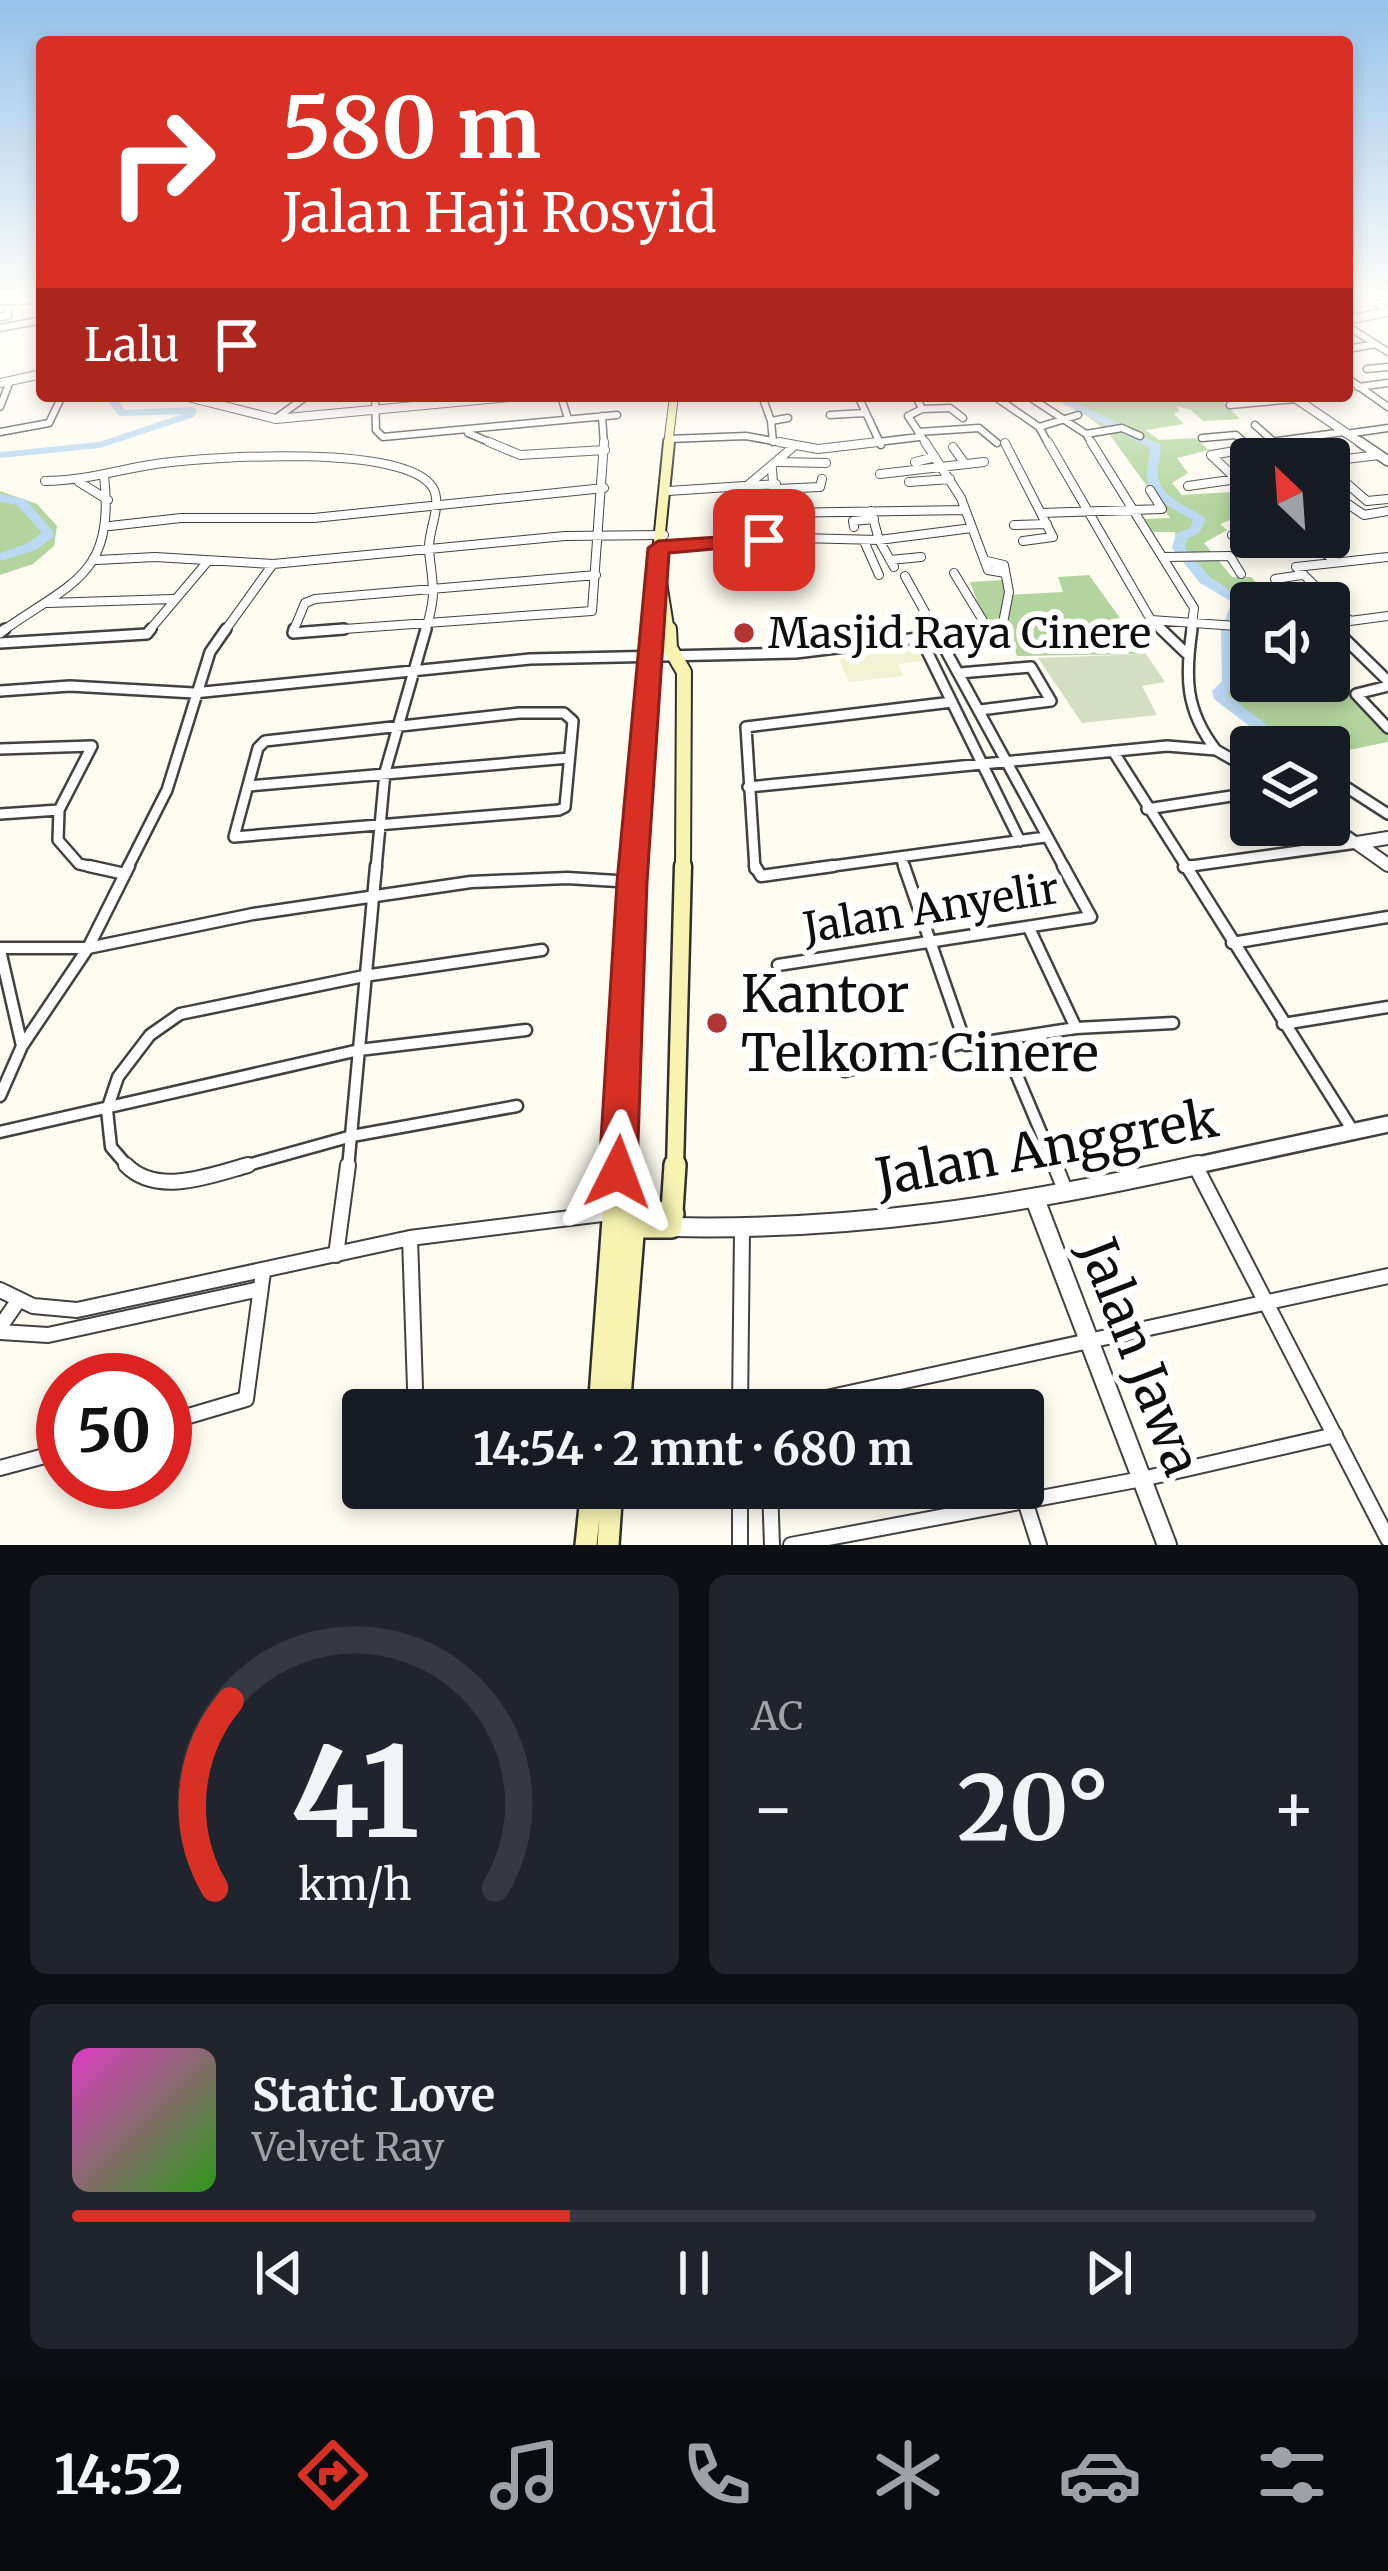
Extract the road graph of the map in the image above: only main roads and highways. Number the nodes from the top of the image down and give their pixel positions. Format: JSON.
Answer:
{"nodes":[{"id":1,"x":675,"y":402,"type":"edge"},
{"id":2,"x":671,"y":439,"type":"junction"},
{"id":3,"x":661,"y":541,"type":"junction"},
{"id":4,"x":623,"y":1217,"type":"junction"},
{"id":5,"x":602,"y":1389,"type":"edge"},
{"id":6,"x":619,"y":1389,"type":"edge"},
{"id":7,"x":590,"y":1509,"type":"edge"},
{"id":8,"x":611,"y":1509,"type":"edge"},
{"id":9,"x":586,"y":1545,"type":"edge"},
{"id":10,"x":608,"y":1545,"type":"edge"}],
"edges":[{"from":1,"to":2,"type":"main road"},
{"from":2,"to":3,"type":"main road"},
{"from":2,"to":3,"type":"main road"},
{"from":3,"to":4,"type":"main road"},
{"from":3,"to":4,"type":"main road","name":"Jalan Anggrek"},
{"from":4,"to":5,"type":"main road"},
{"from":4,"to":6,"type":"main road"},
{"from":7,"to":9,"type":"main road"},
{"from":8,"to":10,"type":"main road"}]}
